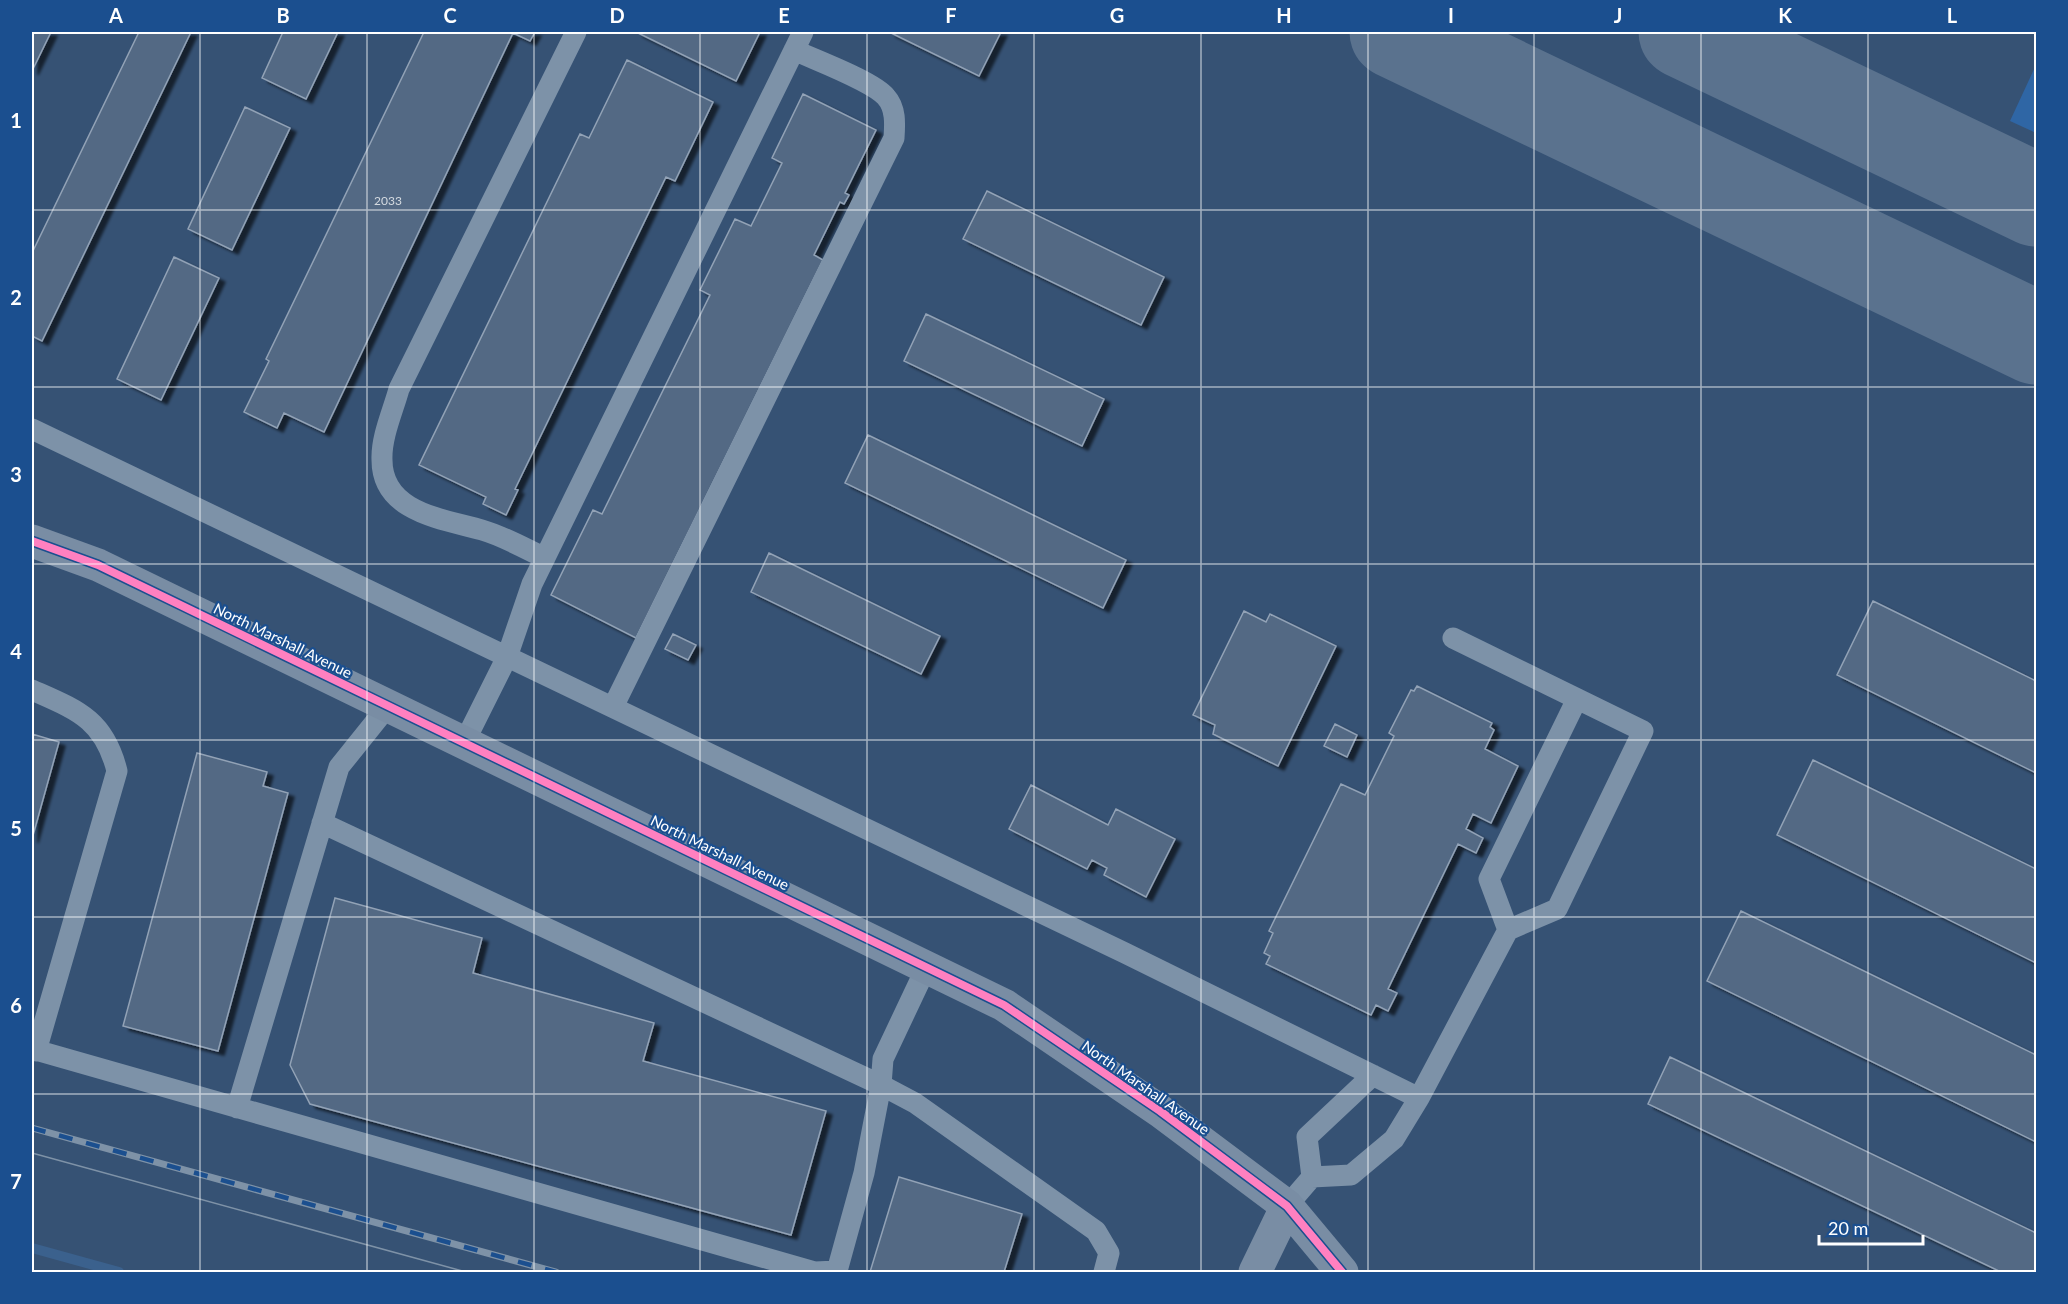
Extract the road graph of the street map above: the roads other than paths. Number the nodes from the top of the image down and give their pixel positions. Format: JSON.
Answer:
{"nodes":[{"id":1,"x":576,"y":32,"type":"edge"},
{"id":2,"x":799,"y":40,"type":"edge"},
{"id":3,"x":32,"y":429,"type":"edge"},
{"id":4,"x":32,"y":542,"type":"edge"},
{"id":5,"x":544,"y":558,"type":"junction"},
{"id":6,"x":1453,"y":638,"type":"dead end"},
{"id":7,"x":507,"y":657,"type":"junction"},
{"id":8,"x":32,"y":690,"type":"edge"},
{"id":9,"x":1577,"y":699,"type":"junction"},
{"id":10,"x":388,"y":706,"type":"junction"},
{"id":11,"x":613,"y":707,"type":"junction"},
{"id":12,"x":464,"y":743,"type":"junction"},
{"id":13,"x":322,"y":823,"type":"junction"},
{"id":14,"x":1508,"y":930,"type":"junction"},
{"id":15,"x":926,"y":968,"type":"junction"},
{"id":16,"x":34,"y":1050,"type":"edge"},
{"id":17,"x":1373,"y":1075,"type":"junction"},
{"id":18,"x":881,"y":1085,"type":"junction"},
{"id":19,"x":1419,"y":1098,"type":"junction"},
{"id":20,"x":237,"y":1108,"type":"junction"},
{"id":21,"x":1311,"y":1177,"type":"junction"},
{"id":22,"x":1287,"y":1206,"type":"junction"},
{"id":23,"x":1104,"y":1272,"type":"edge"},
{"id":24,"x":1255,"y":1272,"type":"edge"},
{"id":25,"x":1342,"y":1272,"type":"edge"}],
"edges":[{"from":1,"to":5,"type":"lane"},
{"from":2,"to":5,"type":"lane"},
{"from":2,"to":11,"type":"lane"},
{"from":3,"to":7,"type":"lane"},
{"from":4,"to":10,"type":"main road","name":"North Marshall Avenue"},
{"from":5,"to":7,"type":"lane"},
{"from":6,"to":9,"type":"lane"},
{"from":7,"to":11,"type":"lane"},
{"from":7,"to":12,"type":"lane"},
{"from":8,"to":16,"type":"lane"},
{"from":9,"to":14,"type":"lane"},
{"from":9,"to":14,"type":"lane"},
{"from":10,"to":12,"type":"main road","name":"North Marshall Avenue"},
{"from":10,"to":13,"type":"lane"},
{"from":11,"to":17,"type":"lane"},
{"from":12,"to":15,"type":"main road","name":"North Marshall Avenue"},
{"from":13,"to":18,"type":"lane"},
{"from":13,"to":20,"type":"lane"},
{"from":14,"to":19,"type":"lane"},
{"from":15,"to":18,"type":"lane"},
{"from":15,"to":22,"type":"main road","name":"North Marshall Avenue"},
{"from":16,"to":20,"type":"lane"},
{"from":17,"to":19,"type":"lane"},
{"from":17,"to":21,"type":"lane"},
{"from":18,"to":20,"type":"lane"},
{"from":18,"to":23,"type":"lane"},
{"from":19,"to":21,"type":"lane"},
{"from":21,"to":22,"type":"lane"},
{"from":22,"to":24,"type":"main road"},
{"from":22,"to":25,"type":"main road","name":"North Marshall Avenue"}]}
